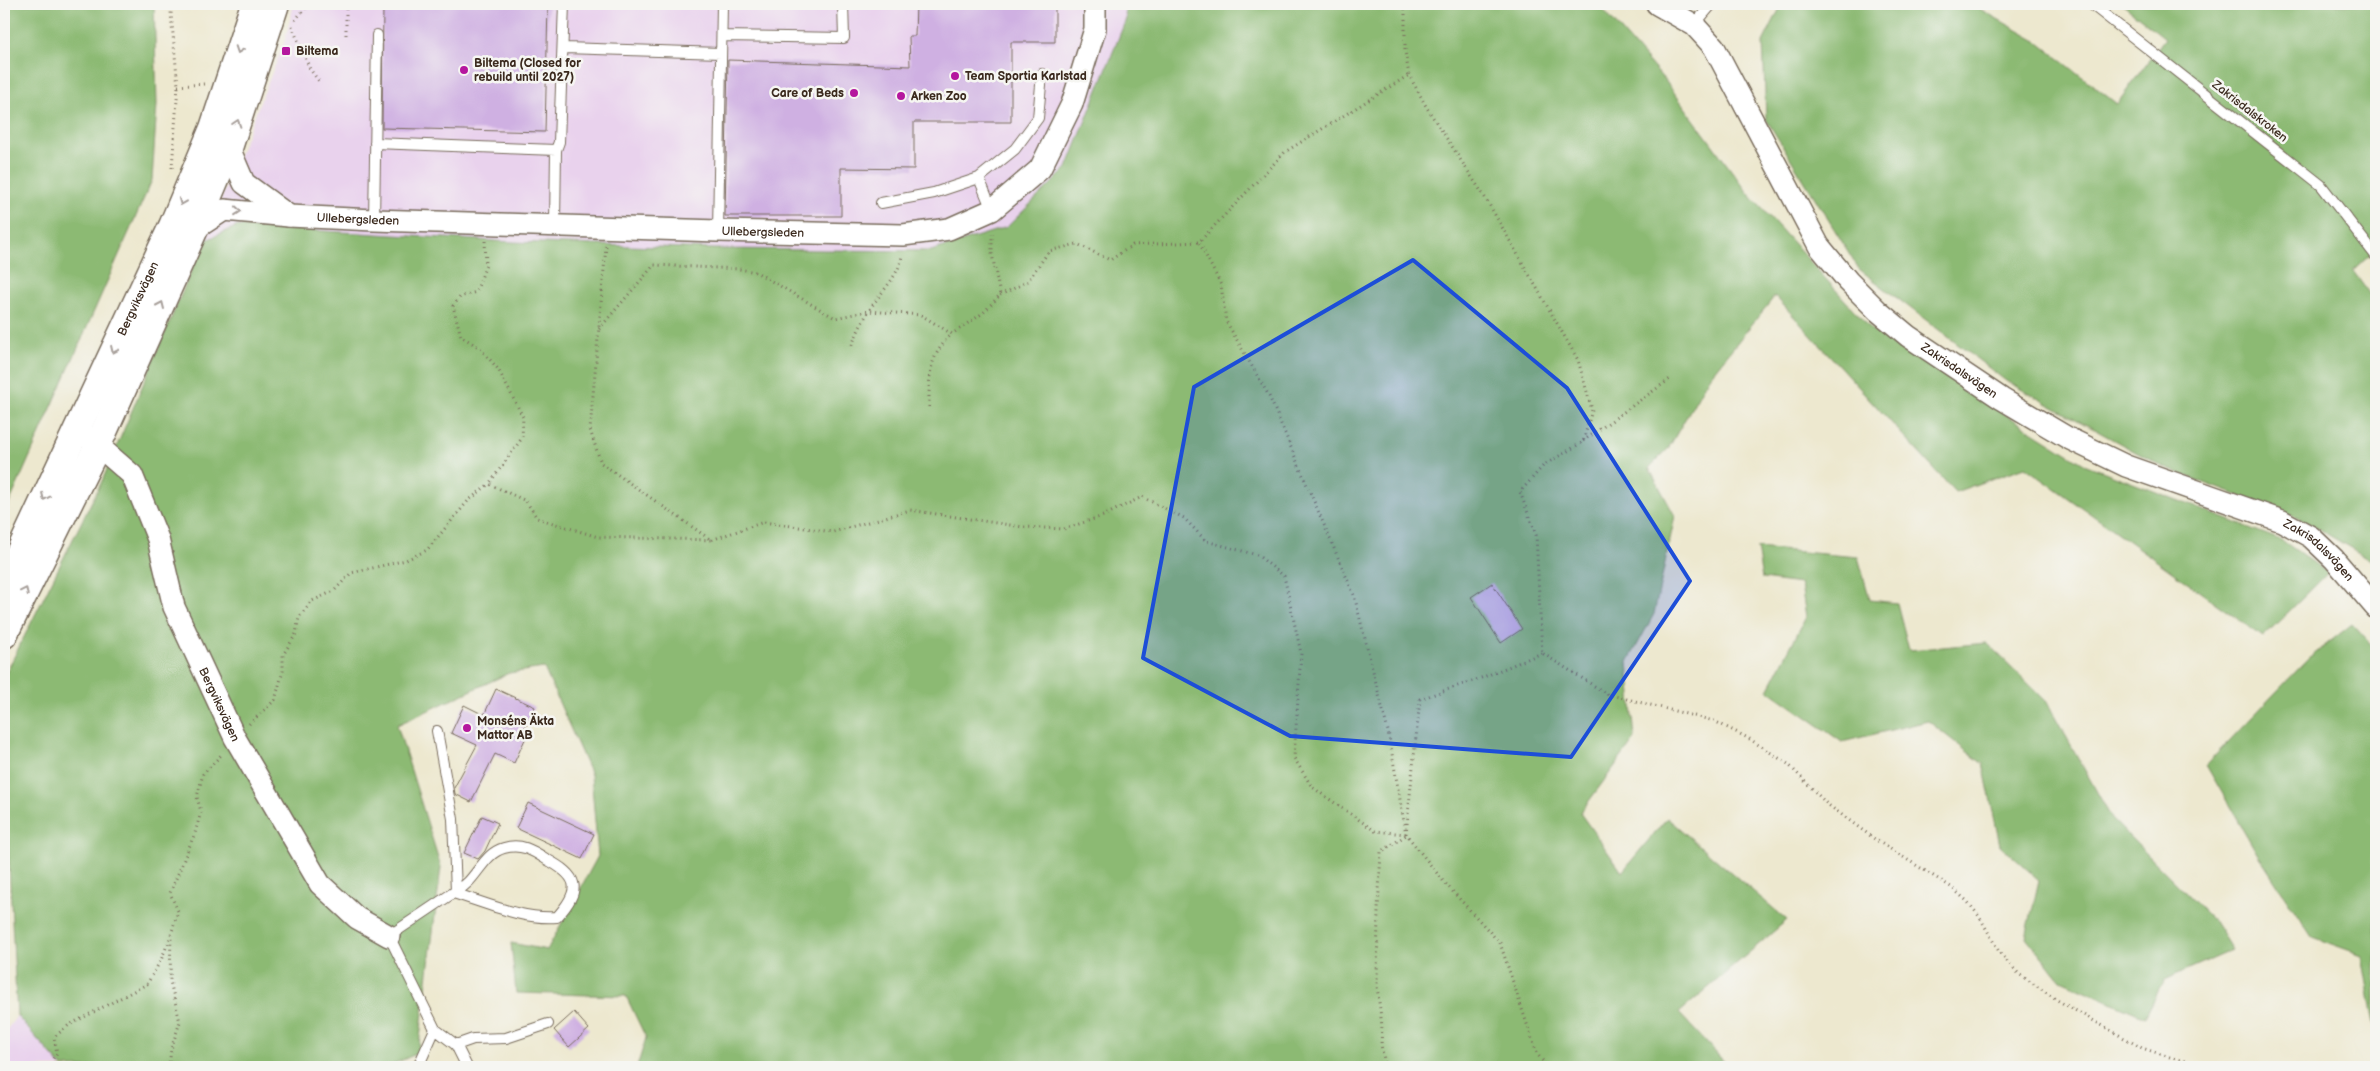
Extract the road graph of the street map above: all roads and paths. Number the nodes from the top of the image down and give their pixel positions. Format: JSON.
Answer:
{"nodes":[{"id":1,"x":172,"y":4,"type":"edge"},
{"id":2,"x":254,"y":4,"type":"edge"},
{"id":3,"x":309,"y":4,"type":"edge"},
{"id":4,"x":346,"y":4,"type":"edge"},
{"id":5,"x":564,"y":4,"type":"edge"},
{"id":6,"x":722,"y":4,"type":"edge"},
{"id":7,"x":843,"y":4,"type":"edge"},
{"id":8,"x":1094,"y":4,"type":"edge"},
{"id":9,"x":1405,"y":4,"type":"edge"},
{"id":10,"x":1657,"y":4,"type":"edge"},
{"id":11,"x":1712,"y":4,"type":"edge"},
{"id":12,"x":2091,"y":4,"type":"edge"},
{"id":13,"x":284,"y":14,"type":"edge"},
{"id":14,"x":1694,"y":25,"type":"junction"},
{"id":15,"x":285,"y":30,"type":"dead end"},
{"id":16,"x":346,"y":35,"type":"dead end"},
{"id":17,"x":377,"y":35,"type":"dead end"},
{"id":18,"x":722,"y":36,"type":"junction"},
{"id":19,"x":564,"y":48,"type":"junction"},
{"id":20,"x":721,"y":53,"type":"junction"},
{"id":21,"x":1042,"y":74,"type":"dead end"},
{"id":22,"x":1410,"y":75,"type":"junction"},
{"id":23,"x":205,"y":84,"type":"dead end"},
{"id":24,"x":320,"y":84,"type":"dead end"},
{"id":25,"x":178,"y":86,"type":"junction"},
{"id":26,"x":375,"y":143,"type":"junction"},
{"id":27,"x":228,"y":148,"type":"junction"},
{"id":28,"x":556,"y":150,"type":"junction"},
{"id":29,"x":171,"y":174,"type":"dead end"},
{"id":30,"x":979,"y":178,"type":"junction"},
{"id":31,"x":881,"y":203,"type":"dead end"},
{"id":32,"x":992,"y":210,"type":"junction"},
{"id":33,"x":289,"y":216,"type":"junction"},
{"id":34,"x":374,"y":220,"type":"junction"},
{"id":35,"x":486,"y":223,"type":"junction"},
{"id":36,"x":555,"y":224,"type":"junction"},
{"id":37,"x":608,"y":226,"type":"junction"},
{"id":38,"x":195,"y":229,"type":"junction"},
{"id":39,"x":718,"y":231,"type":"junction"},
{"id":40,"x":903,"y":235,"type":"junction"},
{"id":41,"x":1199,"y":242,"type":"junction"},
{"id":42,"x":2376,"y":256,"type":"edge"},
{"id":43,"x":1000,"y":294,"type":"junction"},
{"id":44,"x":868,"y":310,"type":"junction"},
{"id":45,"x":599,"y":330,"type":"junction"},
{"id":46,"x":952,"y":334,"type":"junction"},
{"id":47,"x":852,"y":345,"type":"dead end"},
{"id":48,"x":1670,"y":379,"type":"dead end"},
{"id":49,"x":929,"y":407,"type":"dead end"},
{"id":50,"x":78,"y":427,"type":"junction"},
{"id":51,"x":1583,"y":442,"type":"junction"},
{"id":52,"x":98,"y":445,"type":"junction"},
{"id":53,"x":489,"y":484,"type":"junction"},
{"id":54,"x":711,"y":540,"type":"junction"},
{"id":55,"x":4,"y":585,"type":"edge"},
{"id":56,"x":2376,"y":608,"type":"edge"},
{"id":57,"x":4,"y":635,"type":"edge"},
{"id":58,"x":1542,"y":653,"type":"junction"},
{"id":59,"x":437,"y":731,"type":"dead end"},
{"id":60,"x":235,"y":738,"type":"junction"},
{"id":61,"x":1406,"y":834,"type":"junction"},
{"id":62,"x":455,"y":892,"type":"junction"},
{"id":63,"x":171,"y":935,"type":"junction"},
{"id":64,"x":389,"y":936,"type":"junction"},
{"id":65,"x":548,"y":1024,"type":"dead end"},
{"id":66,"x":435,"y":1029,"type":"junction"},
{"id":67,"x":456,"y":1045,"type":"junction"},
{"id":68,"x":56,"y":1067,"type":"edge"},
{"id":69,"x":169,"y":1067,"type":"edge"},
{"id":70,"x":418,"y":1067,"type":"edge"},
{"id":71,"x":467,"y":1067,"type":"edge"},
{"id":72,"x":1383,"y":1067,"type":"edge"},
{"id":73,"x":1548,"y":1067,"type":"edge"},
{"id":74,"x":2218,"y":1067,"type":"edge"}],
"edges":[{"from":1,"to":25,"type":"path"},
{"from":2,"to":50,"type":"street","name":"Bergviksvägen","one_way":true},
{"from":3,"to":13,"type":"path"},
{"from":4,"to":16,"type":"path"},
{"from":5,"to":19,"type":"lane"},
{"from":6,"to":18,"type":"lane"},
{"from":7,"to":18,"type":"lane"},
{"from":8,"to":32,"type":"street","name":"Ullebergsleden"},
{"from":9,"to":22,"type":"path"},
{"from":10,"to":14,"type":"street","name":"Zakrisdalsvägen"},
{"from":11,"to":14,"type":"lane"},
{"from":12,"to":42,"type":"lane","name":"Zakrisdalskroken"},
{"from":13,"to":15,"type":"path"},
{"from":13,"to":24,"type":"path"},
{"from":27,"to":13,"type":"street","name":"Bergviksvägen","one_way":true},
{"from":14,"to":56,"type":"street","name":"Zakrisdalsvägen"},
{"from":17,"to":26,"type":"lane"},
{"from":18,"to":20,"type":"lane"},
{"from":19,"to":20,"type":"lane"},
{"from":19,"to":28,"type":"lane"},
{"from":20,"to":39,"type":"lane"},
{"from":21,"to":30,"type":"lane"},
{"from":22,"to":41,"type":"path"},
{"from":22,"to":51,"type":"path"},
{"from":23,"to":25,"type":"path"},
{"from":25,"to":29,"type":"path"},
{"from":26,"to":28,"type":"lane"},
{"from":26,"to":34,"type":"lane"},
{"from":27,"to":33,"type":"street"},
{"from":27,"to":38,"type":"street","name":"Bergviksvägen"},
{"from":28,"to":36,"type":"lane"},
{"from":30,"to":31,"type":"lane"},
{"from":30,"to":32,"type":"lane"},
{"from":32,"to":40,"type":"street","name":"Ullebergsleden"},
{"from":32,"to":43,"type":"path"},
{"from":33,"to":34,"type":"street","name":"Ullebergsleden"},
{"from":38,"to":33,"type":"street","name":"Ullebergsleden","one_way":true},
{"from":34,"to":35,"type":"street","name":"Ullebergsleden"},
{"from":35,"to":36,"type":"street","name":"Ullebergsleden"},
{"from":35,"to":53,"type":"path"},
{"from":36,"to":37,"type":"street","name":"Ullebergsleden"},
{"from":37,"to":39,"type":"street","name":"Ullebergsleden"},
{"from":37,"to":45,"type":"path"},
{"from":52,"to":38,"type":"street","name":"Bergviksvägen","one_way":true},
{"from":39,"to":40,"type":"street","name":"Ullebergsleden"},
{"from":40,"to":44,"type":"path"},
{"from":41,"to":43,"type":"path"},
{"from":41,"to":61,"type":"path"},
{"from":43,"to":46,"type":"path"},
{"from":44,"to":45,"type":"path"},
{"from":44,"to":46,"type":"path"},
{"from":44,"to":47,"type":"path"},
{"from":45,"to":54,"type":"path"},
{"from":46,"to":49,"type":"path"},
{"from":48,"to":51,"type":"path"},
{"from":50,"to":52,"type":"street"},
{"from":50,"to":55,"type":"street","name":"Bergviksvägen","one_way":true},
{"from":51,"to":58,"type":"path"},
{"from":57,"to":52,"type":"street","name":"Bergviksvägen","one_way":true},
{"from":52,"to":60,"type":"street","name":"Bergviksvägen"},
{"from":53,"to":54,"type":"path"},
{"from":53,"to":60,"type":"path"},
{"from":54,"to":61,"type":"path"},
{"from":58,"to":61,"type":"path"},
{"from":58,"to":74,"type":"path"},
{"from":59,"to":62,"type":"lane"},
{"from":60,"to":63,"type":"path"},
{"from":60,"to":64,"type":"street","name":"Bergviksvägen"},
{"from":61,"to":72,"type":"path"},
{"from":61,"to":73,"type":"path"},
{"from":62,"to":62,"type":"lane"},
{"from":62,"to":64,"type":"lane"},
{"from":63,"to":68,"type":"path"},
{"from":63,"to":69,"type":"path"},
{"from":64,"to":66,"type":"lane"},
{"from":65,"to":67,"type":"lane"},
{"from":66,"to":67,"type":"lane"},
{"from":66,"to":70,"type":"lane"},
{"from":67,"to":71,"type":"lane"}]}
